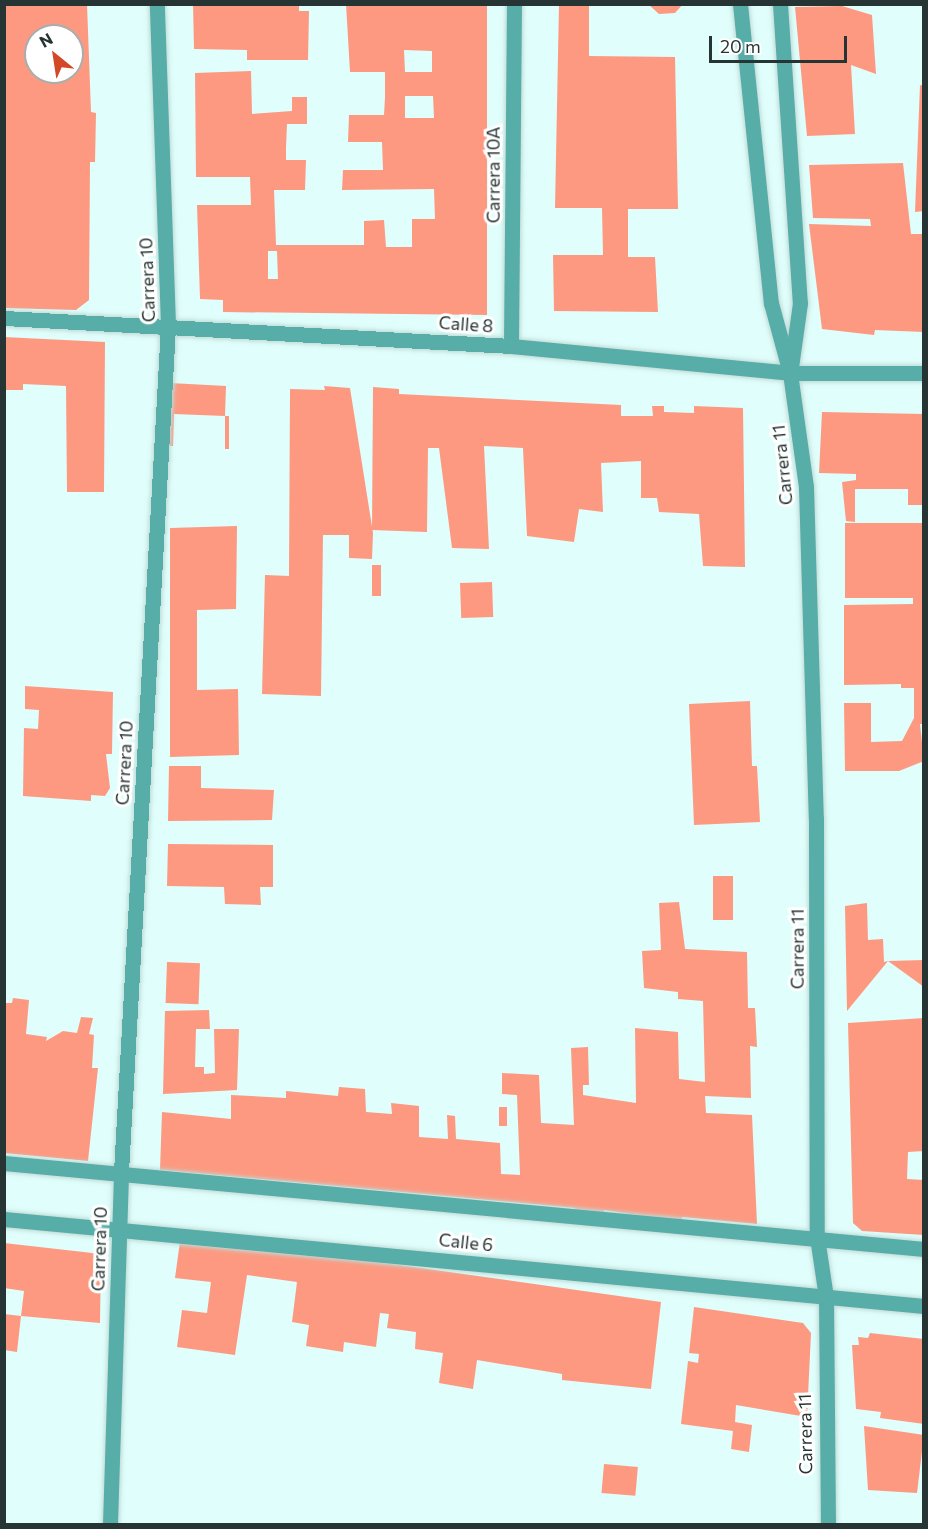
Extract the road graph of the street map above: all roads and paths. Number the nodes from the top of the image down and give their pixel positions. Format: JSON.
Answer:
{"nodes":[{"id":1,"x":157,"y":4,"type":"edge"},
{"id":2,"x":514,"y":4,"type":"edge"},
{"id":3,"x":740,"y":4,"type":"edge"},
{"id":4,"x":780,"y":4,"type":"edge"},
{"id":5,"x":4,"y":318,"type":"edge"},
{"id":6,"x":168,"y":325,"type":"junction"},
{"id":7,"x":511,"y":346,"type":"junction"},
{"id":8,"x":790,"y":373,"type":"junction"},
{"id":9,"x":924,"y":373,"type":"edge"},
{"id":10,"x":4,"y":1162,"type":"edge"},
{"id":11,"x":121,"y":1172,"type":"junction"},
{"id":12,"x":4,"y":1219,"type":"edge"},
{"id":13,"x":119,"y":1227,"type":"junction"},
{"id":14,"x":818,"y":1237,"type":"junction"},
{"id":15,"x":924,"y":1249,"type":"edge"},
{"id":16,"x":825,"y":1297,"type":"junction"},
{"id":17,"x":924,"y":1306,"type":"edge"},
{"id":18,"x":110,"y":1524,"type":"edge"},
{"id":19,"x":828,"y":1524,"type":"edge"}],
"edges":[{"from":1,"to":6,"type":"street","name":"Carrera 10"},
{"from":2,"to":7,"type":"street","name":"Carrera 10A"},
{"from":3,"to":8,"type":"street","name":"Carrera 11"},
{"from":4,"to":8,"type":"street","name":"Carrera 11"},
{"from":5,"to":6,"type":"street","name":"Calle 8"},
{"from":6,"to":7,"type":"street","name":"Calle 8"},
{"from":6,"to":11,"type":"street","name":"Carrera 10"},
{"from":7,"to":8,"type":"street","name":"Calle 8"},
{"from":8,"to":9,"type":"street","name":"Calle 8"},
{"from":8,"to":14,"type":"street","name":"Carrera 11"},
{"from":10,"to":11,"type":"street","name":"Calle 6"},
{"from":11,"to":13,"type":"street","name":"Carrera 10"},
{"from":11,"to":14,"type":"street","name":"Calle 6"},
{"from":12,"to":13,"type":"street","name":"Calle 6"},
{"from":13,"to":16,"type":"street","name":"Calle 6"},
{"from":13,"to":18,"type":"street","name":"Carrera 10"},
{"from":14,"to":15,"type":"street","name":"Calle 6"},
{"from":14,"to":16,"type":"street","name":"Carrera 11"},
{"from":16,"to":17,"type":"street","name":"Calle 6"},
{"from":16,"to":19,"type":"street","name":"Carrera 11"}]}
